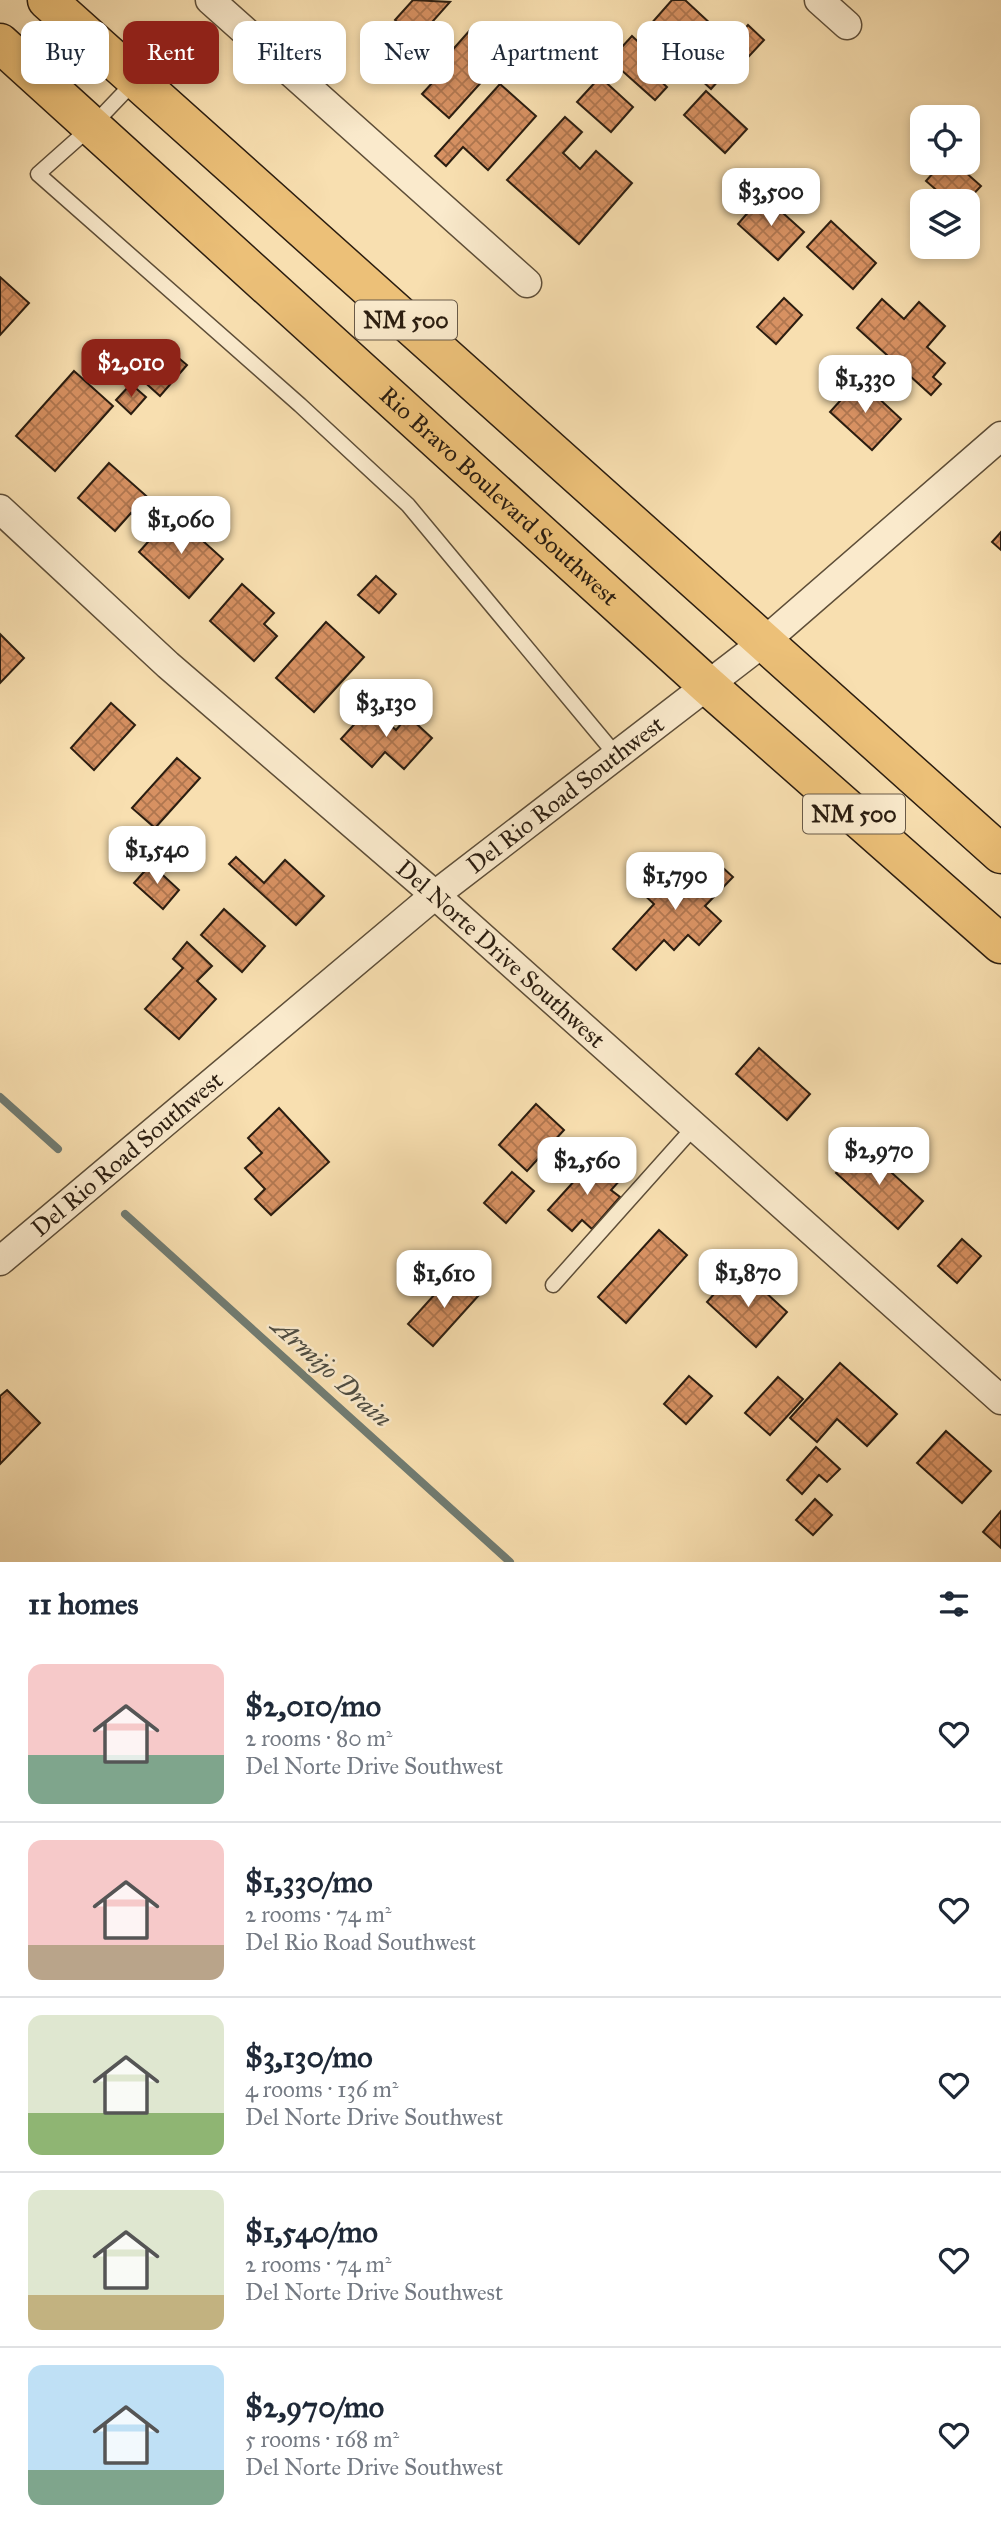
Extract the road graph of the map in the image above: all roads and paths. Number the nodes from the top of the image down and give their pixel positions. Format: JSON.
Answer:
{"nodes":[{"id":1,"x":47,"y":0,"type":"edge"},
{"id":2,"x":210,"y":0,"type":"edge"},
{"id":3,"x":819,"y":0,"type":"edge"},
{"id":4,"x":847,"y":25,"type":"dead end"},
{"id":5,"x":0,"y":43,"type":"edge"},
{"id":6,"x":123,"y":68,"type":"edge"},
{"id":7,"x":132,"y":84,"type":"edge"},
{"id":8,"x":140,"y":84,"type":"edge"},
{"id":9,"x":92,"y":126,"type":"junction"},
{"id":10,"x":527,"y":283,"type":"dead end"},
{"id":11,"x":1001,"y":436,"type":"edge"},
{"id":12,"x":0,"y":509,"type":"edge"},
{"id":13,"x":765,"y":641,"type":"junction"},
{"id":14,"x":707,"y":685,"type":"junction"},
{"id":15,"x":616,"y":755,"type":"junction"},
{"id":16,"x":1001,"y":854,"type":"edge"},
{"id":17,"x":435,"y":895,"type":"junction"},
{"id":18,"x":1001,"y":944,"type":"edge"},
{"id":19,"x":695,"y":1126,"type":"junction"},
{"id":20,"x":0,"y":1261,"type":"edge"},
{"id":21,"x":553,"y":1285,"type":"dead end"},
{"id":22,"x":1001,"y":1399,"type":"edge"}],
"edges":[{"from":1,"to":6,"type":"main road","number":"NM 500"},
{"from":2,"to":10,"type":"street"},
{"from":3,"to":4,"type":"street"},
{"from":5,"to":9,"type":"main road","name":"Rio Bravo Boulevard Southwest","number":"NM 500"},
{"from":7,"to":9,"type":"lane"},
{"from":8,"to":13,"type":"main road","number":"NM 500"},
{"from":9,"to":14,"type":"main road","name":"Rio Bravo Boulevard Southwest","number":"NM 500"},
{"from":9,"to":15,"type":"lane"},
{"from":11,"to":13,"type":"street","name":"Del Rio Road Southwest"},
{"from":12,"to":17,"type":"street","name":"Del Norte Drive Southwest"},
{"from":13,"to":14,"type":"street","name":"Del Rio Road Southwest"},
{"from":13,"to":16,"type":"main road","number":"NM 500"},
{"from":14,"to":15,"type":"street","name":"Del Rio Road Southwest"},
{"from":14,"to":18,"type":"main road","name":"Rio Bravo Boulevard Southwest","number":"NM 500"},
{"from":15,"to":17,"type":"street","name":"Del Rio Road Southwest"},
{"from":17,"to":19,"type":"street","name":"Del Norte Drive Southwest"},
{"from":17,"to":20,"type":"street","name":"Del Rio Road Southwest"},
{"from":19,"to":21,"type":"lane"},
{"from":19,"to":22,"type":"street","name":"Del Norte Drive Southwest"}]}
